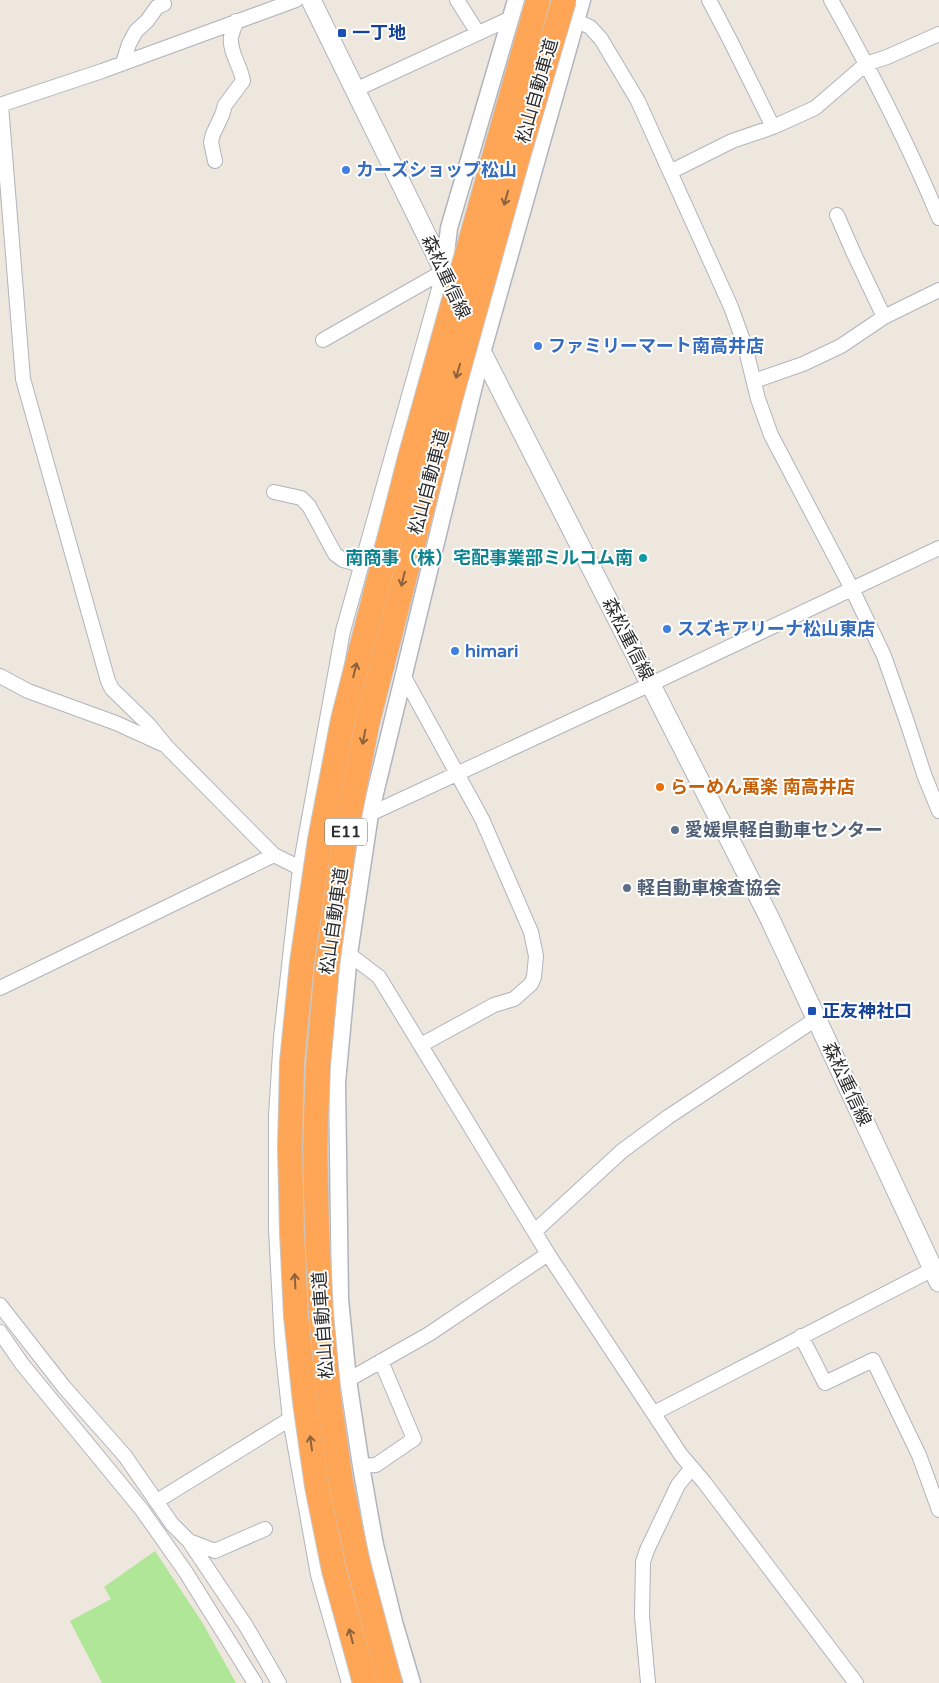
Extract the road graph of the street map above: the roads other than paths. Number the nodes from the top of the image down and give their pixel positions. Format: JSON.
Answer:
{"nodes":[{"id":1,"x":296,"y":0,"type":"edge"},
{"id":2,"x":311,"y":0,"type":"edge"},
{"id":3,"x":458,"y":0,"type":"edge"},
{"id":4,"x":516,"y":0,"type":"edge"},
{"id":5,"x":538,"y":0,"type":"edge"},
{"id":6,"x":564,"y":0,"type":"edge"},
{"id":7,"x":582,"y":0,"type":"edge"},
{"id":8,"x":709,"y":0,"type":"edge"},
{"id":9,"x":831,"y":0,"type":"edge"},
{"id":10,"x":164,"y":4,"type":"dead end"},
{"id":11,"x":511,"y":18,"type":"junction"},
{"id":12,"x":577,"y":21,"type":"junction"},
{"id":13,"x":236,"y":22,"type":"junction"},
{"id":14,"x":478,"y":33,"type":"junction"},
{"id":15,"x":939,"y":34,"type":"edge"},
{"id":16,"x":123,"y":64,"type":"junction"},
{"id":17,"x":866,"y":64,"type":"junction"},
{"id":18,"x":355,"y":90,"type":"junction"},
{"id":19,"x":0,"y":105,"type":"edge"},
{"id":20,"x":772,"y":127,"type":"junction"},
{"id":21,"x":215,"y":160,"type":"dead end"},
{"id":22,"x":670,"y":172,"type":"junction"},
{"id":23,"x":837,"y":215,"type":"dead end"},
{"id":24,"x":939,"y":218,"type":"edge"},
{"id":25,"x":444,"y":271,"type":"junction"},
{"id":26,"x":939,"y":290,"type":"edge"},
{"id":27,"x":884,"y":317,"type":"junction"},
{"id":28,"x":323,"y":340,"type":"dead end"},
{"id":29,"x":482,"y":353,"type":"junction"},
{"id":30,"x":754,"y":381,"type":"junction"},
{"id":31,"x":274,"y":492,"type":"dead end"},
{"id":32,"x":939,"y":548,"type":"edge"},
{"id":33,"x":361,"y":564,"type":"junction"},
{"id":34,"x":852,"y":589,"type":"junction"},
{"id":35,"x":404,"y":675,"type":"junction"},
{"id":36,"x":0,"y":676,"type":"edge"},
{"id":37,"x":651,"y":684,"type":"junction"},
{"id":38,"x":167,"y":747,"type":"junction"},
{"id":39,"x":457,"y":774,"type":"junction"},
{"id":40,"x":939,"y":811,"type":"edge"},
{"id":41,"x":370,"y":814,"type":"junction"},
{"id":42,"x":274,"y":854,"type":"junction"},
{"id":43,"x":300,"y":868,"type":"junction"},
{"id":44,"x":349,"y":954,"type":"junction"},
{"id":45,"x":0,"y":988,"type":"edge"},
{"id":46,"x":816,"y":1019,"type":"junction"},
{"id":47,"x":421,"y":1046,"type":"junction"},
{"id":48,"x":535,"y":1231,"type":"junction"},
{"id":49,"x":548,"y":1254,"type":"junction"},
{"id":50,"x":937,"y":1272,"type":"edge"},
{"id":51,"x":0,"y":1305,"type":"edge"},
{"id":52,"x":0,"y":1332,"type":"edge"},
{"id":53,"x":801,"y":1336,"type":"junction"},
{"id":54,"x":380,"y":1361,"type":"junction"},
{"id":55,"x":348,"y":1380,"type":"junction"},
{"id":56,"x":654,"y":1413,"type":"junction"},
{"id":57,"x":290,"y":1419,"type":"junction"},
{"id":58,"x":360,"y":1466,"type":"junction"},
{"id":59,"x":691,"y":1469,"type":"junction"},
{"id":60,"x":157,"y":1501,"type":"junction"},
{"id":61,"x":939,"y":1510,"type":"edge"},
{"id":62,"x":264,"y":1528,"type":"dead end"},
{"id":63,"x":189,"y":1541,"type":"junction"},
{"id":64,"x":854,"y":1682,"type":"edge"},
{"id":65,"x":255,"y":1683,"type":"edge"},
{"id":66,"x":279,"y":1683,"type":"edge"},
{"id":67,"x":349,"y":1683,"type":"edge"},
{"id":68,"x":365,"y":1683,"type":"edge"},
{"id":69,"x":390,"y":1683,"type":"edge"},
{"id":70,"x":412,"y":1683,"type":"edge"},
{"id":71,"x":648,"y":1683,"type":"edge"}],
"edges":[{"from":1,"to":13,"type":"street"},
{"from":2,"to":18,"type":"main road","name":"森松重信線"},
{"from":3,"to":14,"type":"street"},
{"from":4,"to":11,"type":"street"},
{"from":68,"to":5,"type":"highway","name":"松山自動車道","number":"E11","one_way":true,"bridge":true},
{"from":6,"to":69,"type":"highway","name":"松山自動車道","number":"E11","one_way":true,"bridge":true},
{"from":7,"to":12,"type":"street"},
{"from":8,"to":20,"type":"street"},
{"from":9,"to":17,"type":"street"},
{"from":10,"to":16,"type":"street"},
{"from":11,"to":14,"type":"street"},
{"from":11,"to":25,"type":"street"},
{"from":12,"to":22,"type":"street"},
{"from":12,"to":29,"type":"street"},
{"from":13,"to":16,"type":"street"},
{"from":13,"to":21,"type":"street"},
{"from":14,"to":18,"type":"street"},
{"from":15,"to":17,"type":"street"},
{"from":16,"to":19,"type":"street"},
{"from":17,"to":20,"type":"street"},
{"from":17,"to":24,"type":"street"},
{"from":18,"to":25,"type":"main road","name":"森松重信線"},
{"from":19,"to":38,"type":"street"},
{"from":20,"to":22,"type":"street"},
{"from":22,"to":30,"type":"street"},
{"from":23,"to":27,"type":"street"},
{"from":25,"to":28,"type":"street"},
{"from":25,"to":29,"type":"main road","name":"森松重信線"},
{"from":25,"to":33,"type":"street"},
{"from":26,"to":27,"type":"street"},
{"from":27,"to":30,"type":"street"},
{"from":29,"to":35,"type":"street"},
{"from":29,"to":37,"type":"main road","name":"森松重信線"},
{"from":30,"to":34,"type":"street"},
{"from":31,"to":33,"type":"street"},
{"from":32,"to":34,"type":"street"},
{"from":33,"to":43,"type":"street"},
{"from":34,"to":37,"type":"street"},
{"from":34,"to":40,"type":"street"},
{"from":35,"to":39,"type":"street"},
{"from":35,"to":41,"type":"street"},
{"from":36,"to":38,"type":"street"},
{"from":37,"to":39,"type":"street"},
{"from":37,"to":46,"type":"main road","name":"森松重信線"},
{"from":38,"to":42,"type":"street"},
{"from":39,"to":41,"type":"street"},
{"from":39,"to":47,"type":"street"},
{"from":41,"to":44,"type":"street"},
{"from":42,"to":43,"type":"street"},
{"from":42,"to":45,"type":"street"},
{"from":43,"to":44,"type":"street"},
{"from":43,"to":57,"type":"street"},
{"from":44,"to":47,"type":"street"},
{"from":44,"to":55,"type":"street"},
{"from":46,"to":48,"type":"street"},
{"from":46,"to":50,"type":"main road","name":"森松重信線"},
{"from":47,"to":48,"type":"street"},
{"from":48,"to":49,"type":"street"},
{"from":49,"to":54,"type":"street"},
{"from":49,"to":56,"type":"street"},
{"from":50,"to":53,"type":"street"},
{"from":51,"to":60,"type":"street"},
{"from":52,"to":65,"type":"street"},
{"from":53,"to":56,"type":"street"},
{"from":53,"to":61,"type":"street"},
{"from":54,"to":55,"type":"street"},
{"from":54,"to":58,"type":"street"},
{"from":55,"to":58,"type":"street"},
{"from":56,"to":59,"type":"street"},
{"from":57,"to":60,"type":"street"},
{"from":57,"to":67,"type":"street"},
{"from":58,"to":70,"type":"street"},
{"from":59,"to":64,"type":"street"},
{"from":59,"to":71,"type":"street"},
{"from":60,"to":63,"type":"street"},
{"from":62,"to":63,"type":"street"},
{"from":63,"to":66,"type":"street"}]}
